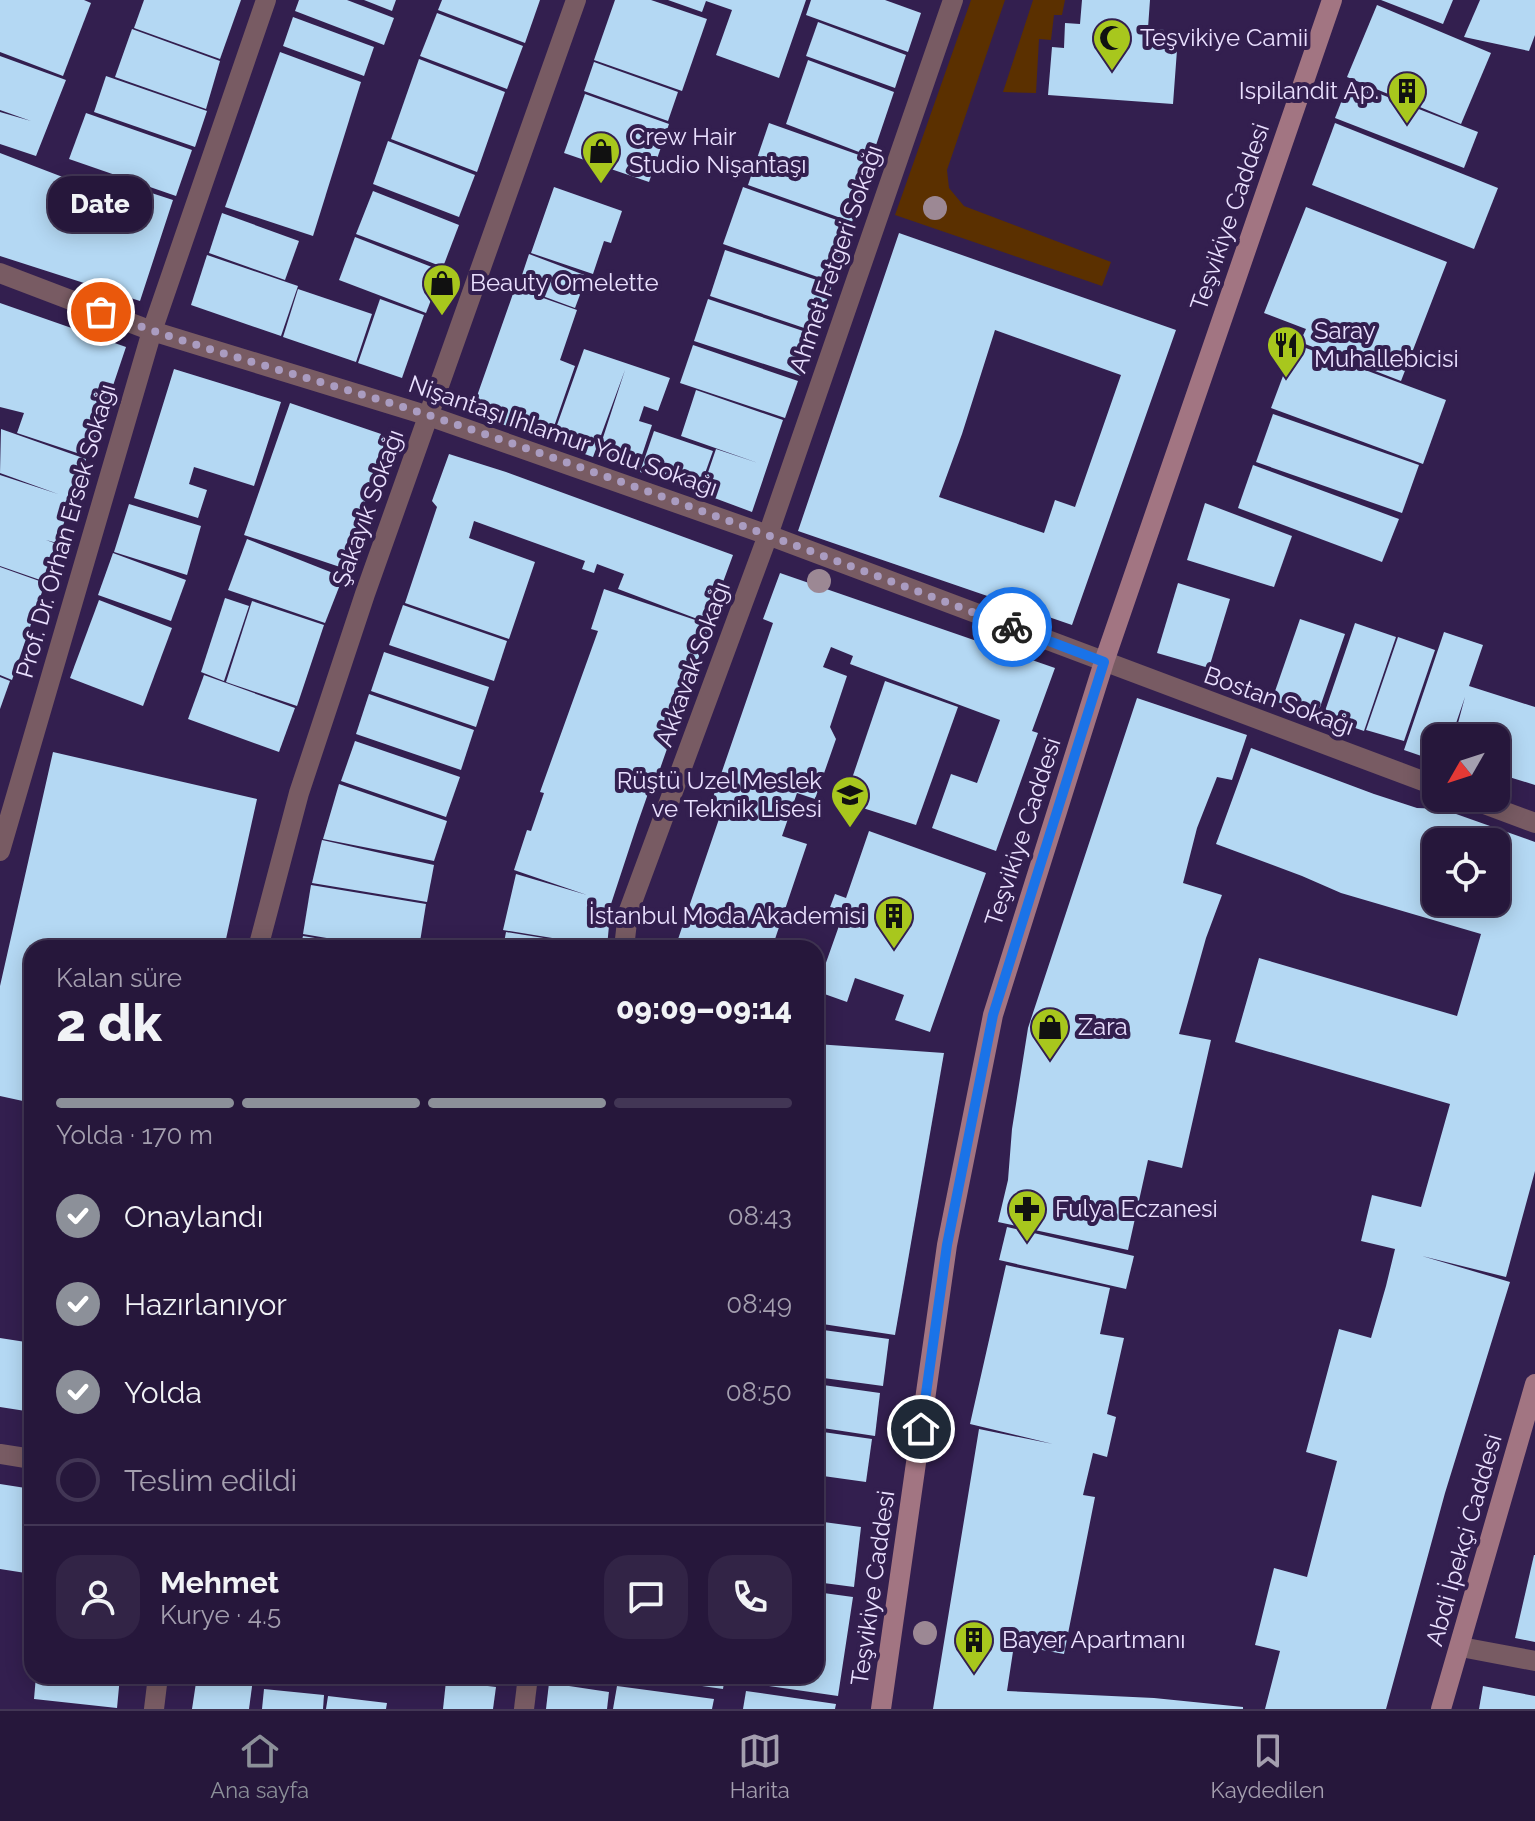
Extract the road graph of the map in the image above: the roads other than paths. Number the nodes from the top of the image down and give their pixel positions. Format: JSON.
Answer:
{"nodes":[{"id":1,"x":266,"y":0,"type":"edge"},
{"id":2,"x":576,"y":0,"type":"edge"},
{"id":3,"x":1332,"y":0,"type":"edge"},
{"id":4,"x":947,"y":2,"type":"edge"},
{"id":5,"x":0,"y":273,"type":"edge"},
{"id":6,"x":152,"y":331,"type":"junction"},
{"id":7,"x":429,"y":416,"type":"junction"},
{"id":8,"x":768,"y":535,"type":"junction"},
{"id":9,"x":1104,"y":662,"type":"junction"},
{"id":10,"x":1422,"y":781,"type":"edge"},
{"id":11,"x":1506,"y":812,"type":"edge"},
{"id":12,"x":1535,"y":823,"type":"edge"},
{"id":13,"x":0,"y":851,"type":"edge"},
{"id":14,"x":260,"y":940,"type":"edge"},
{"id":15,"x":625,"y":940,"type":"edge"},
{"id":16,"x":1535,"y":1384,"type":"edge"},
{"id":17,"x":0,"y":1454,"type":"edge"},
{"id":18,"x":24,"y":1458,"type":"edge"},
{"id":19,"x":1461,"y":1647,"type":"junction"},
{"id":20,"x":1535,"y":1661,"type":"edge"},
{"id":21,"x":157,"y":1684,"type":"edge"},
{"id":22,"x":527,"y":1684,"type":"edge"},
{"id":23,"x":154,"y":1709,"type":"edge"},
{"id":24,"x":524,"y":1709,"type":"edge"},
{"id":25,"x":881,"y":1709,"type":"edge"},
{"id":26,"x":1441,"y":1709,"type":"edge"}],
"edges":[{"from":1,"to":6,"type":"street","name":"Prof. Dr. Orhan Ersek Sokağı"},
{"from":2,"to":7,"type":"street","name":"Şakayık Sokağı"},
{"from":3,"to":9,"type":"main road","name":"Teşvikiye Caddesi"},
{"from":4,"to":8,"type":"street","name":"Ahmet Fetgeri Sokağı"},
{"from":5,"to":6,"type":"street","name":"Nişantaşı Ihlamur Yolu Sokağı"},
{"from":6,"to":7,"type":"street","name":"Nişantaşı Ihlamur Yolu Sokağı"},
{"from":6,"to":13,"type":"street","name":"Prof. Dr. Orhan Ersek Sokağı"},
{"from":7,"to":8,"type":"street","name":"Nişantaşı Ihlamur Yolu Sokağı"},
{"from":7,"to":14,"type":"street","name":"Şakayık Sokağı"},
{"from":8,"to":9,"type":"street","name":"Nişantaşı Ihlamur Yolu Sokağı"},
{"from":8,"to":15,"type":"street","name":"Akkavak Sokağı"},
{"from":9,"to":10,"type":"street","name":"Bostan Sokağı"},
{"from":9,"to":25,"type":"main road","name":"Teşvikiye Caddesi"},
{"from":11,"to":12,"type":"street"},
{"from":16,"to":19,"type":"main road","name":"Abdi İpekçi Caddesi"},
{"from":17,"to":18,"type":"street"},
{"from":19,"to":20,"type":"street"},
{"from":19,"to":26,"type":"main road","name":"Abdi İpekçi Caddesi"},
{"from":21,"to":23,"type":"street"},
{"from":22,"to":24,"type":"street"}]}
